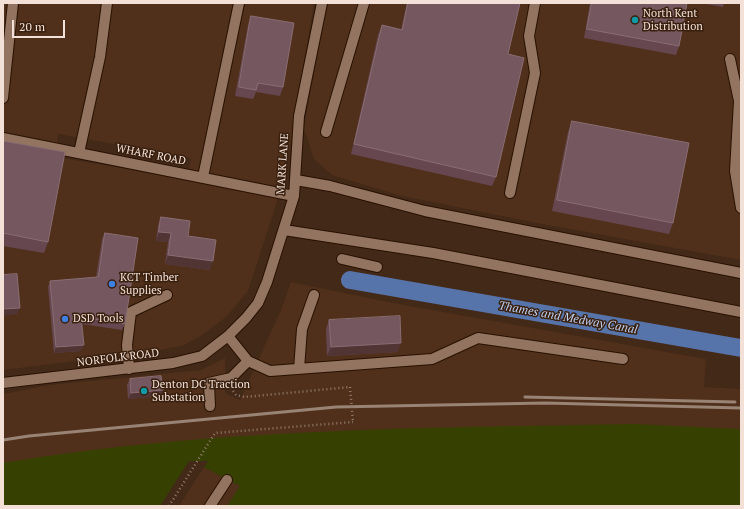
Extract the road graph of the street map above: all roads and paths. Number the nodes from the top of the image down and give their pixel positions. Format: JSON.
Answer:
{"nodes":[{"id":1,"x":13,"y":3,"type":"edge"},
{"id":2,"x":107,"y":3,"type":"edge"},
{"id":3,"x":239,"y":3,"type":"edge"},
{"id":4,"x":322,"y":3,"type":"edge"},
{"id":5,"x":364,"y":3,"type":"edge"},
{"id":6,"x":535,"y":3,"type":"edge"},
{"id":7,"x":730,"y":59,"type":"dead end"},
{"id":8,"x":3,"y":98,"type":"edge"},
{"id":9,"x":326,"y":132,"type":"dead end"},
{"id":10,"x":3,"y":138,"type":"edge"},
{"id":11,"x":79,"y":153,"type":"junction"},
{"id":12,"x":203,"y":177,"type":"junction"},
{"id":13,"x":296,"y":180,"type":"junction"},
{"id":14,"x":510,"y":193,"type":"dead end"},
{"id":15,"x":294,"y":196,"type":"junction"},
{"id":16,"x":741,"y":208,"type":"edge"},
{"id":17,"x":284,"y":230,"type":"junction"},
{"id":18,"x":342,"y":259,"type":"dead end"},
{"id":19,"x":377,"y":267,"type":"dead end"},
{"id":20,"x":741,"y":273,"type":"edge"},
{"id":21,"x":167,"y":295,"type":"dead end"},
{"id":22,"x":314,"y":295,"type":"dead end"},
{"id":23,"x":741,"y":312,"type":"edge"},
{"id":24,"x":228,"y":336,"type":"junction"},
{"id":25,"x":623,"y":359,"type":"dead end"},
{"id":26,"x":248,"y":361,"type":"junction"},
{"id":27,"x":129,"y":369,"type":"junction"},
{"id":28,"x":299,"y":369,"type":"junction"},
{"id":29,"x":231,"y":378,"type":"junction"},
{"id":30,"x":3,"y":383,"type":"edge"},
{"id":31,"x":210,"y":406,"type":"dead end"},
{"id":32,"x":226,"y":480,"type":"dead end"},
{"id":33,"x":169,"y":506,"type":"edge"},
{"id":34,"x":210,"y":506,"type":"edge"}],
"edges":[{"from":1,"to":8,"type":"street"},
{"from":2,"to":11,"type":"street"},
{"from":3,"to":12,"type":"street"},
{"from":4,"to":13,"type":"street","name":"MARK LANE"},
{"from":5,"to":9,"type":"street"},
{"from":6,"to":14,"type":"street"},
{"from":7,"to":16,"type":"street"},
{"from":10,"to":11,"type":"street","name":"WHARF ROAD"},
{"from":11,"to":12,"type":"street","name":"WHARF ROAD"},
{"from":12,"to":15,"type":"street","name":"WHARF ROAD"},
{"from":13,"to":15,"type":"street","name":"MARK LANE"},
{"from":13,"to":20,"type":"street"},
{"from":15,"to":17,"type":"street","name":"MARK LANE"},
{"from":17,"to":23,"type":"street"},
{"from":17,"to":24,"type":"street","name":"MARK LANE"},
{"from":18,"to":19,"type":"street"},
{"from":21,"to":27,"type":"street"},
{"from":22,"to":28,"type":"street"},
{"from":24,"to":26,"type":"street"},
{"from":24,"to":27,"type":"street","name":"NORFOLK ROAD"},
{"from":25,"to":28,"type":"street"},
{"from":26,"to":28,"type":"street"},
{"from":26,"to":29,"type":"street"},
{"from":27,"to":30,"type":"street","name":"NORFOLK ROAD"},
{"from":29,"to":31,"type":"street"},
{"from":29,"to":33,"type":"path","bridge":true},
{"from":32,"to":34,"type":"street"}]}
